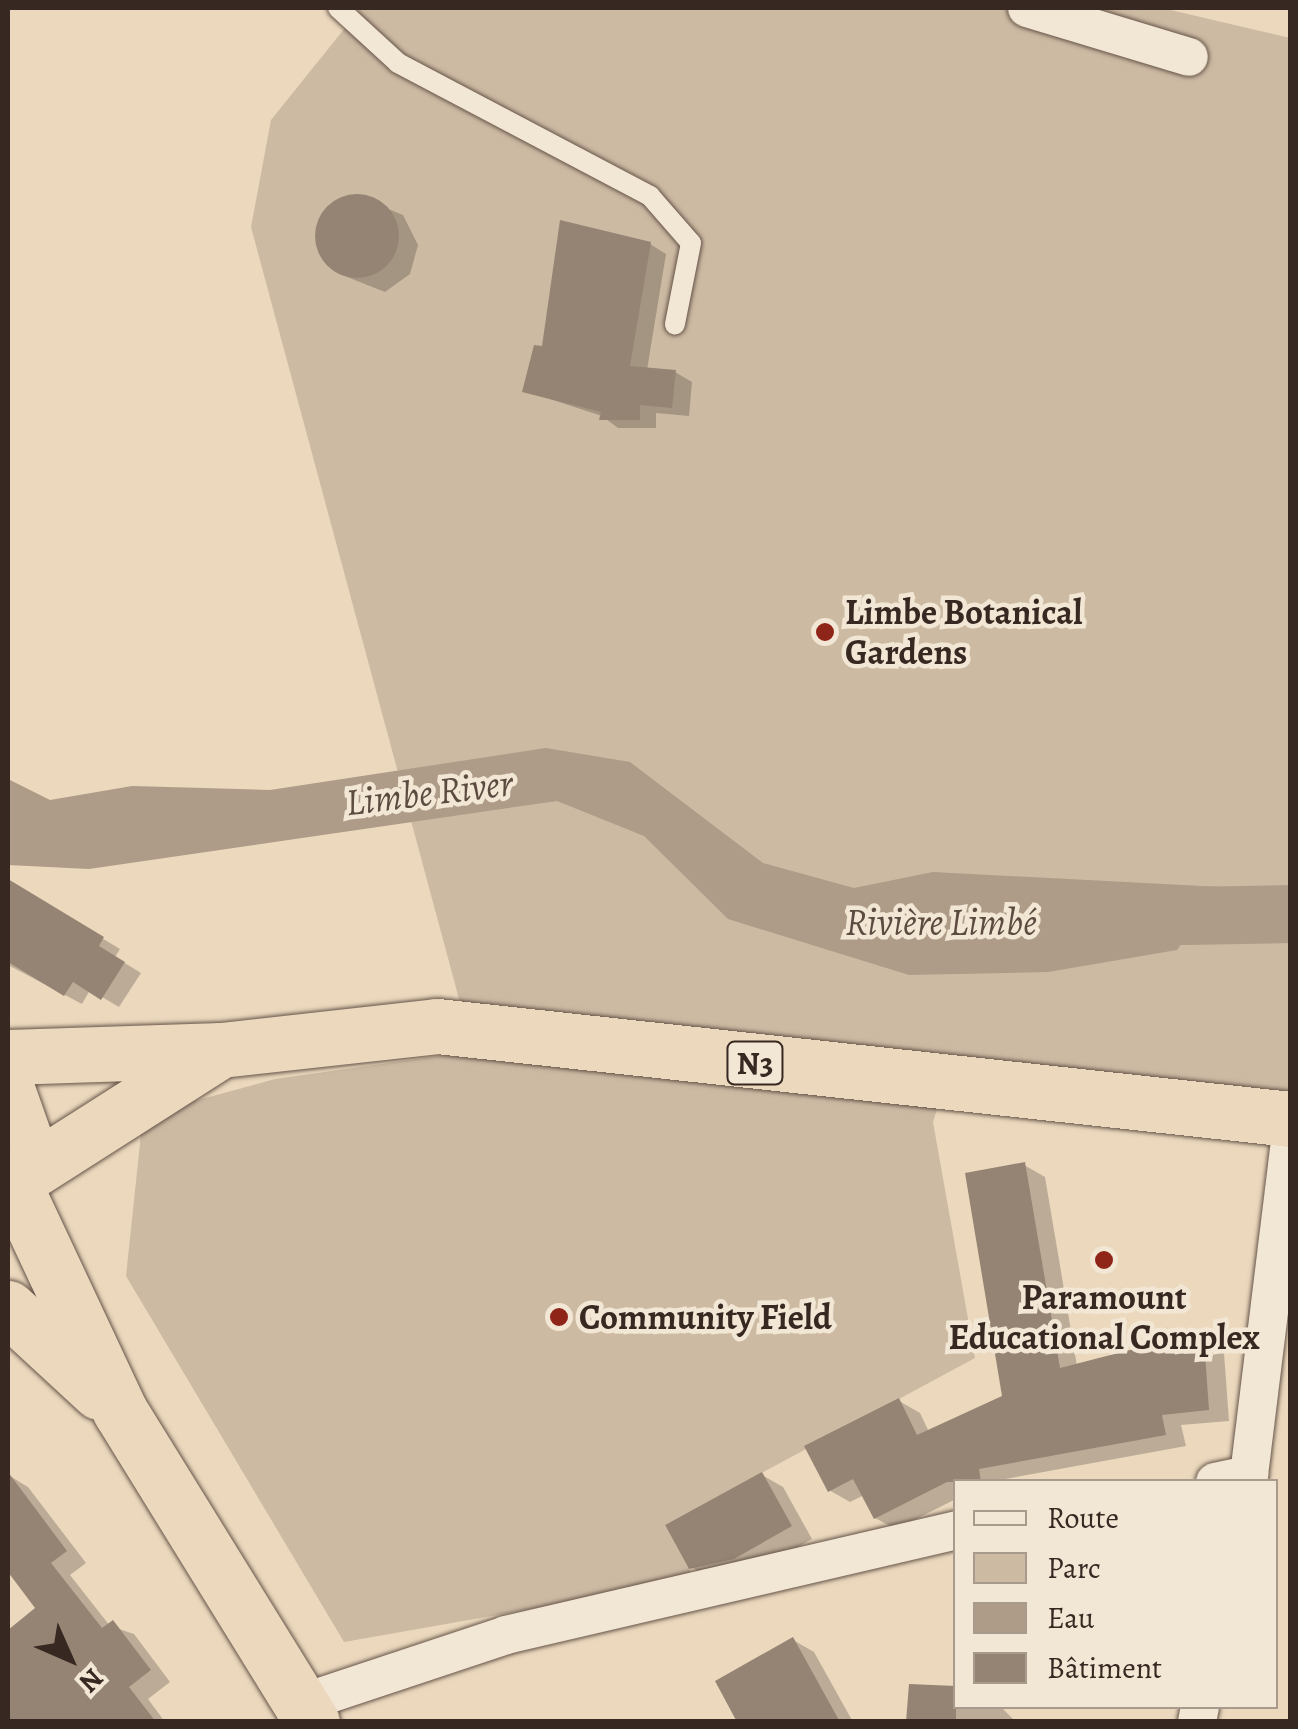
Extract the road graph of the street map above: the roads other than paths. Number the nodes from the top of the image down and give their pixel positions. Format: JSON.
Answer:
{"nodes":[{"id":1,"x":338,"y":8,"type":"edge"},
{"id":2,"x":1027,"y":8,"type":"edge"},
{"id":3,"x":1189,"y":57,"type":"dead end"},
{"id":4,"x":675,"y":324,"type":"dead end"},
{"id":5,"x":221,"y":1050,"type":"junction"},
{"id":6,"x":8,"y":1056,"type":"edge"},
{"id":7,"x":8,"y":1092,"type":"edge"},
{"id":8,"x":1290,"y":1119,"type":"edge"},
{"id":9,"x":1290,"y":1141,"type":"edge"},
{"id":10,"x":15,"y":1189,"type":"edge"},
{"id":11,"x":8,"y":1308,"type":"edge"},
{"id":12,"x":120,"y":1411,"type":"junction"},
{"id":13,"x":1237,"y":1479,"type":"edge"},
{"id":14,"x":953,"y":1531,"type":"edge"},
{"id":15,"x":305,"y":1713,"type":"edge"}],
"edges":[{"from":1,"to":4,"type":"lane"},
{"from":2,"to":3,"type":"street"},
{"from":5,"to":6,"type":"highway"},
{"from":5,"to":8,"type":"highway","number":"N3"},
{"from":5,"to":10,"type":"highway"},
{"from":7,"to":10,"type":"highway"},
{"from":9,"to":13,"type":"street"},
{"from":10,"to":12,"type":"highway"},
{"from":11,"to":12,"type":"highway"},
{"from":12,"to":15,"type":"highway"},
{"from":14,"to":15,"type":"street"}]}
